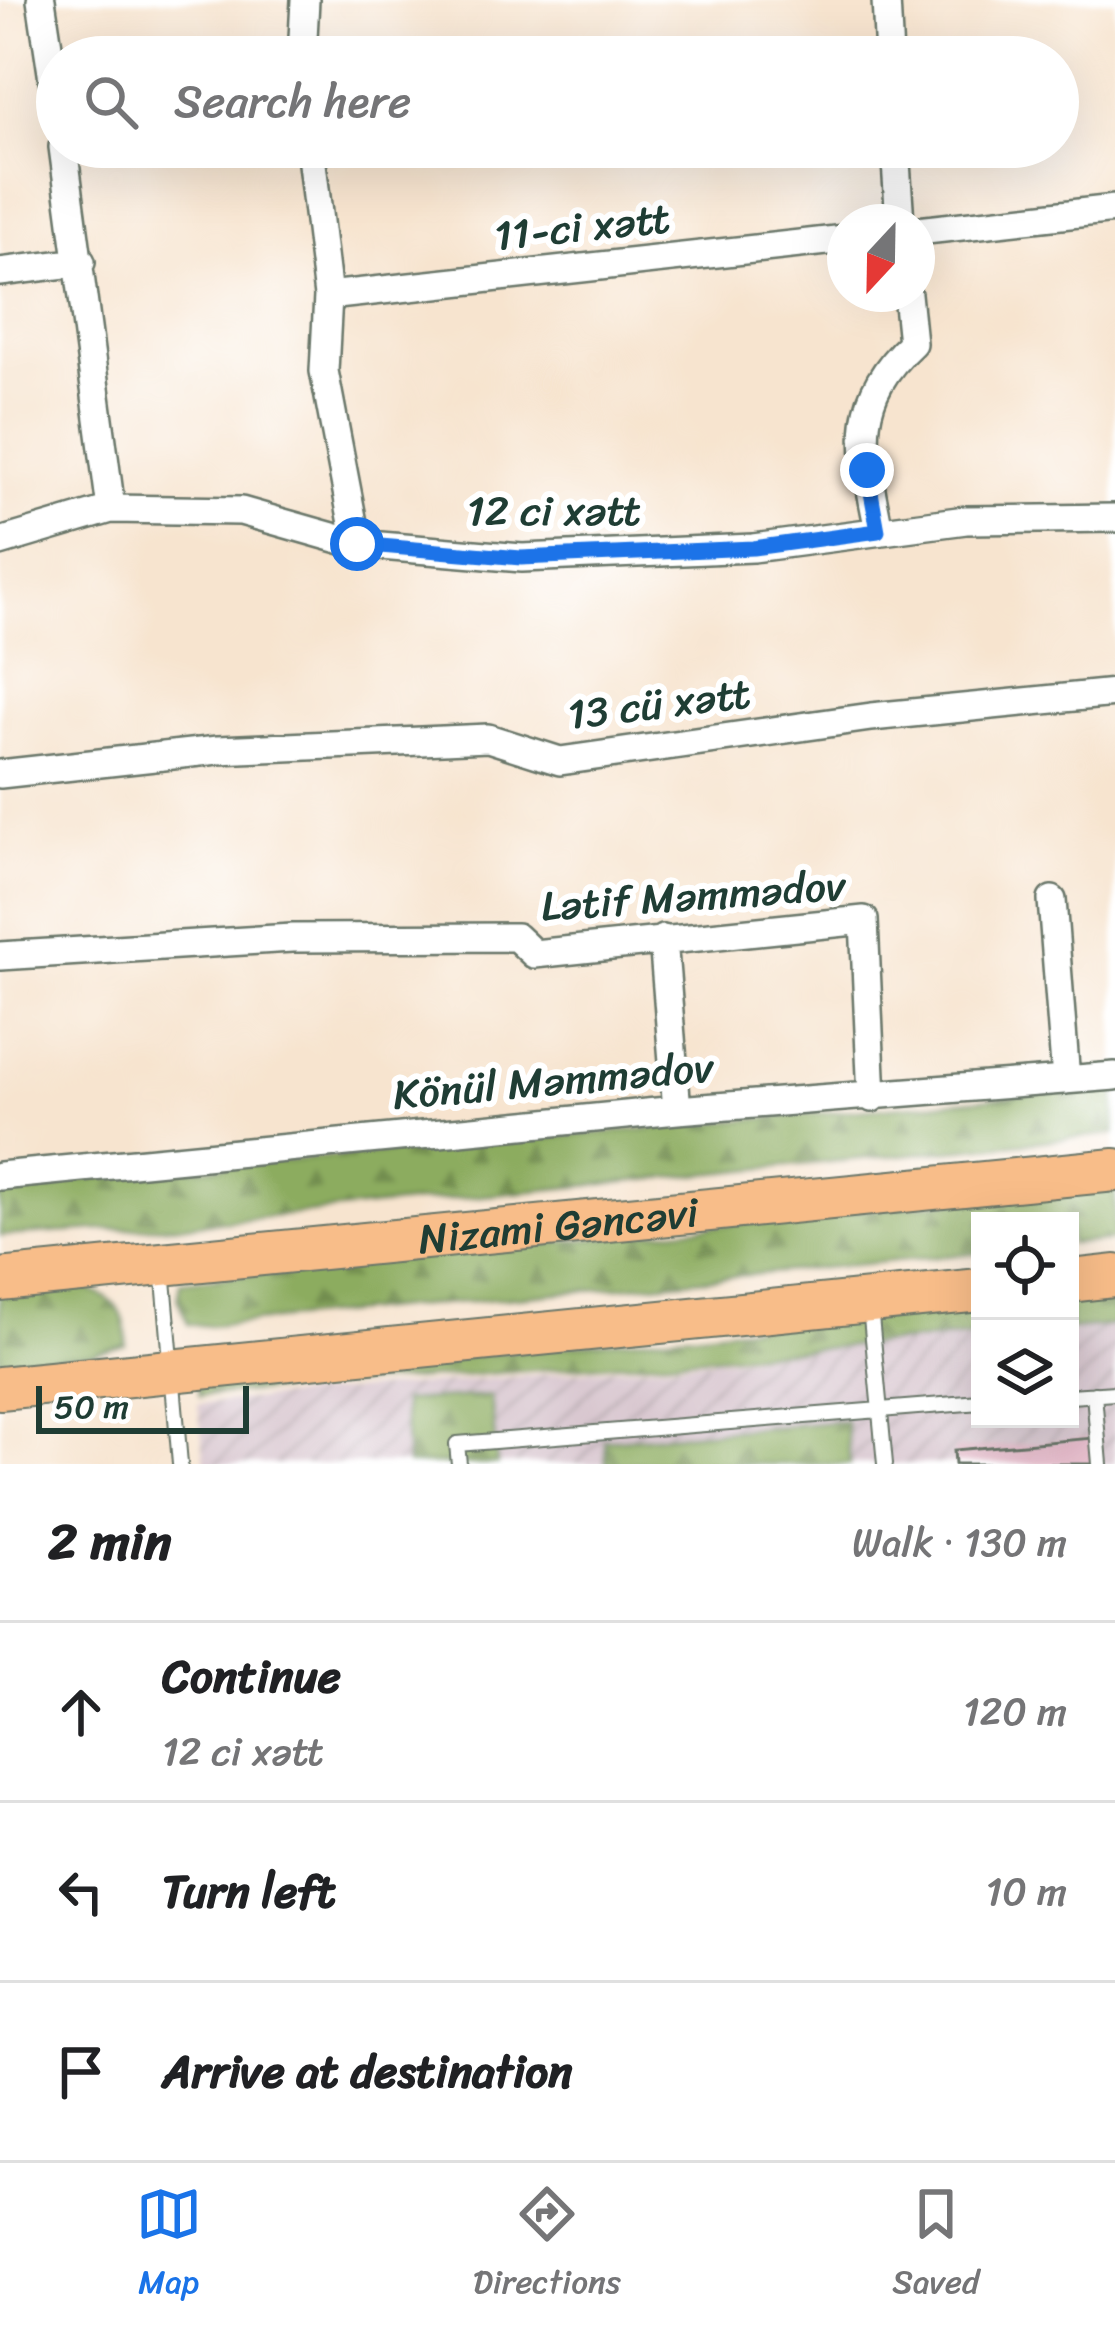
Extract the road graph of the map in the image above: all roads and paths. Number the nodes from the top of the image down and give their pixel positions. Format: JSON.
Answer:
{"nodes":[{"id":1,"x":41,"y":0,"type":"edge"},
{"id":2,"x":304,"y":0,"type":"edge"},
{"id":3,"x":886,"y":0,"type":"edge"},
{"id":4,"x":46,"y":36,"type":"edge"},
{"id":5,"x":303,"y":36,"type":"edge"},
{"id":6,"x":888,"y":36,"type":"edge"},
{"id":7,"x":66,"y":168,"type":"edge"},
{"id":8,"x":313,"y":168,"type":"edge"},
{"id":9,"x":896,"y":168,"type":"edge"},
{"id":10,"x":899,"y":204,"type":"edge"},
{"id":11,"x":1115,"y":209,"type":"edge"},
{"id":12,"x":935,"y":229,"type":"edge"},
{"id":13,"x":827,"y":241,"type":"edge"},
{"id":14,"x":81,"y":262,"type":"junction"},
{"id":15,"x":0,"y":272,"type":"edge"},
{"id":16,"x":328,"y":296,"type":"junction"},
{"id":17,"x":909,"y":312,"type":"edge"},
{"id":18,"x":111,"y":509,"type":"junction"},
{"id":19,"x":1115,"y":518,"type":"edge"},
{"id":20,"x":878,"y":531,"type":"junction"},
{"id":21,"x":0,"y":542,"type":"edge"},
{"id":22,"x":357,"y":544,"type":"junction"},
{"id":23,"x":1115,"y":693,"type":"edge"},
{"id":24,"x":0,"y":774,"type":"edge"},
{"id":25,"x":1052,"y":900,"type":"dead end"},
{"id":26,"x":663,"y":939,"type":"junction"},
{"id":27,"x":0,"y":956,"type":"edge"},
{"id":28,"x":1115,"y":1076,"type":"edge"},
{"id":29,"x":1066,"y":1080,"type":"junction"},
{"id":30,"x":872,"y":1098,"type":"junction"},
{"id":31,"x":677,"y":1110,"type":"junction"},
{"id":32,"x":1115,"y":1170,"type":"edge"},
{"id":33,"x":0,"y":1176,"type":"edge"},
{"id":34,"x":163,"y":1268,"type":"junction"},
{"id":35,"x":1115,"y":1276,"type":"edge"},
{"id":36,"x":0,"y":1280,"type":"edge"},
{"id":37,"x":1079,"y":1280,"type":"edge"},
{"id":38,"x":971,"y":1291,"type":"edge"},
{"id":39,"x":870,"y":1301,"type":"junction"},
{"id":40,"x":171,"y":1375,"type":"junction"},
{"id":41,"x":0,"y":1388,"type":"edge"},
{"id":42,"x":1115,"y":1393,"type":"edge"},
{"id":43,"x":1094,"y":1394,"type":"junction"},
{"id":44,"x":1079,"y":1395,"type":"edge"},
{"id":45,"x":971,"y":1403,"type":"edge"},
{"id":46,"x":880,"y":1408,"type":"junction"},
{"id":47,"x":180,"y":1464,"type":"edge"},
{"id":48,"x":459,"y":1464,"type":"edge"},
{"id":49,"x":885,"y":1464,"type":"edge"},
{"id":50,"x":1100,"y":1464,"type":"edge"}],
"edges":[{"from":1,"to":4,"type":"street"},
{"from":2,"to":5,"type":"street"},
{"from":3,"to":6,"type":"street"},
{"from":7,"to":14,"type":"street"},
{"from":8,"to":16,"type":"street"},
{"from":9,"to":10,"type":"street"},
{"from":11,"to":12,"type":"street"},
{"from":13,"to":16,"type":"street","name":"11-ci xətt"},
{"from":14,"to":15,"type":"street"},
{"from":14,"to":18,"type":"street"},
{"from":16,"to":22,"type":"street"},
{"from":17,"to":20,"type":"street"},
{"from":18,"to":21,"type":"street","name":"12 ci xətt"},
{"from":18,"to":22,"type":"street","name":"12 ci xətt"},
{"from":19,"to":20,"type":"street","name":"12 ci xətt"},
{"from":20,"to":22,"type":"street","name":"12 ci xətt"},
{"from":23,"to":24,"type":"street","name":"13 cü xətt"},
{"from":25,"to":29,"type":"street"},
{"from":26,"to":27,"type":"street","name":"Lətif Məmmədov"},
{"from":26,"to":30,"type":"street","name":"Lətif Məmmədov"},
{"from":26,"to":31,"type":"street"},
{"from":28,"to":29,"type":"street","name":"Könül Məmmədov"},
{"from":29,"to":30,"type":"street","name":"Könül Məmmədov"},
{"from":30,"to":31,"type":"street","name":"Könül Məmmədov"},
{"from":31,"to":33,"type":"street","name":"Könül Məmmədov"},
{"from":32,"to":34,"type":"main road","name":"Nizami Gəncəvi"},
{"from":34,"to":36,"type":"main road","name":"Nizami Gəncəvi"},
{"from":34,"to":40,"type":"lane"},
{"from":35,"to":37,"type":"main road"},
{"from":38,"to":39,"type":"main road"},
{"from":39,"to":40,"type":"main road"},
{"from":39,"to":46,"type":"lane"},
{"from":40,"to":41,"type":"main road"},
{"from":40,"to":47,"type":"lane"},
{"from":42,"to":43,"type":"lane"},
{"from":43,"to":44,"type":"lane"},
{"from":43,"to":50,"type":"lane"},
{"from":45,"to":46,"type":"lane"},
{"from":46,"to":48,"type":"lane"},
{"from":46,"to":49,"type":"lane"}]}
